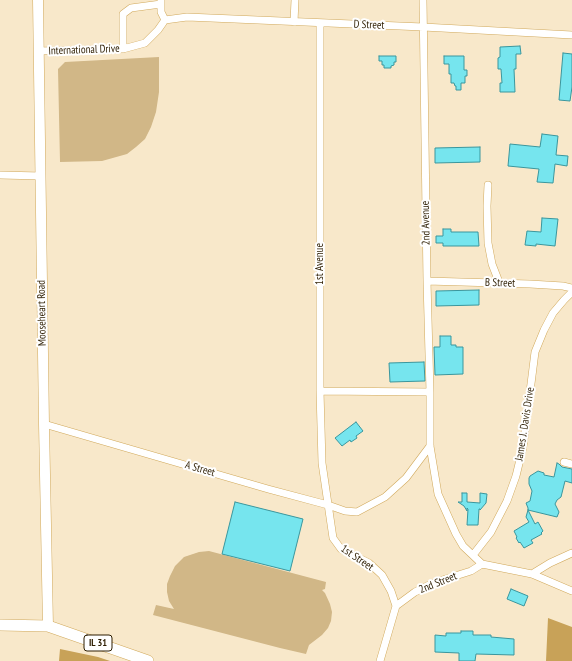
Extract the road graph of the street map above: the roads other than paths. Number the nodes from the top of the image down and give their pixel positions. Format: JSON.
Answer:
{"nodes":[{"id":1,"x":38,"y":0,"type":"edge"},
{"id":2,"x":295,"y":0,"type":"edge"},
{"id":3,"x":423,"y":0,"type":"edge"},
{"id":4,"x":161,"y":2,"type":"edge"},
{"id":5,"x":166,"y":20,"type":"junction"},
{"id":6,"x":294,"y":22,"type":"junction"},
{"id":7,"x":320,"y":23,"type":"junction"},
{"id":8,"x":423,"y":27,"type":"junction"},
{"id":9,"x":572,"y":35,"type":"edge"},
{"id":10,"x":123,"y":49,"type":"junction"},
{"id":11,"x":39,"y":51,"type":"junction"},
{"id":12,"x":0,"y":175,"type":"edge"},
{"id":13,"x":41,"y":176,"type":"junction"},
{"id":14,"x":488,"y":185,"type":"dead end"},
{"id":15,"x":427,"y":281,"type":"junction"},
{"id":16,"x":498,"y":282,"type":"junction"},
{"id":17,"x":572,"y":288,"type":"edge"},
{"id":18,"x":572,"y":292,"type":"edge"},
{"id":19,"x":320,"y":391,"type":"junction"},
{"id":20,"x":430,"y":392,"type":"junction"},
{"id":21,"x":44,"y":424,"type":"junction"},
{"id":22,"x":430,"y":446,"type":"junction"},
{"id":23,"x":564,"y":462,"type":"dead end"},
{"id":24,"x":572,"y":464,"type":"edge"},
{"id":25,"x":328,"y":505,"type":"junction"},
{"id":26,"x":572,"y":553,"type":"edge"},
{"id":27,"x":473,"y":555,"type":"junction"},
{"id":28,"x":482,"y":564,"type":"junction"},
{"id":29,"x":532,"y":574,"type":"junction"},
{"id":30,"x":572,"y":591,"type":"edge"},
{"id":31,"x":396,"y":606,"type":"junction"},
{"id":32,"x":0,"y":625,"type":"edge"},
{"id":33,"x":48,"y":626,"type":"junction"},
{"id":34,"x":148,"y":661,"type":"edge"},
{"id":35,"x":380,"y":661,"type":"edge"}],
"edges":[{"from":1,"to":11,"type":"main road","name":"Mooseheart Road"},
{"from":2,"to":6,"type":"street"},
{"from":3,"to":8,"type":"street","name":"2nd Avenue"},
{"from":4,"to":5,"type":"street"},
{"from":4,"to":10,"type":"street"},
{"from":5,"to":6,"type":"street","name":"D Street"},
{"from":5,"to":10,"type":"street","name":"International Drive"},
{"from":6,"to":7,"type":"street","name":"D Street"},
{"from":7,"to":8,"type":"street","name":"D Street"},
{"from":7,"to":19,"type":"street","name":"1st Avenue"},
{"from":8,"to":9,"type":"street","name":"D Street"},
{"from":8,"to":15,"type":"street","name":"2nd Avenue"},
{"from":10,"to":11,"type":"street","name":"International Drive"},
{"from":11,"to":13,"type":"main road","name":"Mooseheart Road"},
{"from":12,"to":13,"type":"street"},
{"from":13,"to":21,"type":"main road","name":"Mooseheart Road"},
{"from":14,"to":16,"type":"street"},
{"from":15,"to":16,"type":"street","name":"B Street"},
{"from":15,"to":20,"type":"street","name":"2nd Avenue"},
{"from":16,"to":17,"type":"street","name":"B Street"},
{"from":18,"to":27,"type":"street","name":"James J. Davis Drive"},
{"from":19,"to":20,"type":"street"},
{"from":19,"to":25,"type":"street","name":"1st Avenue"},
{"from":20,"to":22,"type":"street","name":"2nd Avenue"},
{"from":21,"to":25,"type":"street","name":"A Street"},
{"from":21,"to":33,"type":"main road","name":"Mooseheart Road"},
{"from":22,"to":25,"type":"street","name":"A Street"},
{"from":22,"to":27,"type":"street","name":"2nd Avenue"},
{"from":23,"to":24,"type":"street"},
{"from":25,"to":31,"type":"street","name":"1st Street"},
{"from":26,"to":29,"type":"street"},
{"from":27,"to":28,"type":"street"},
{"from":28,"to":29,"type":"street"},
{"from":28,"to":31,"type":"street","name":"2nd Street"},
{"from":29,"to":30,"type":"street"},
{"from":31,"to":35,"type":"street"},
{"from":32,"to":33,"type":"main road","number":"IL 31"},
{"from":33,"to":34,"type":"main road","number":"IL 31"}]}
